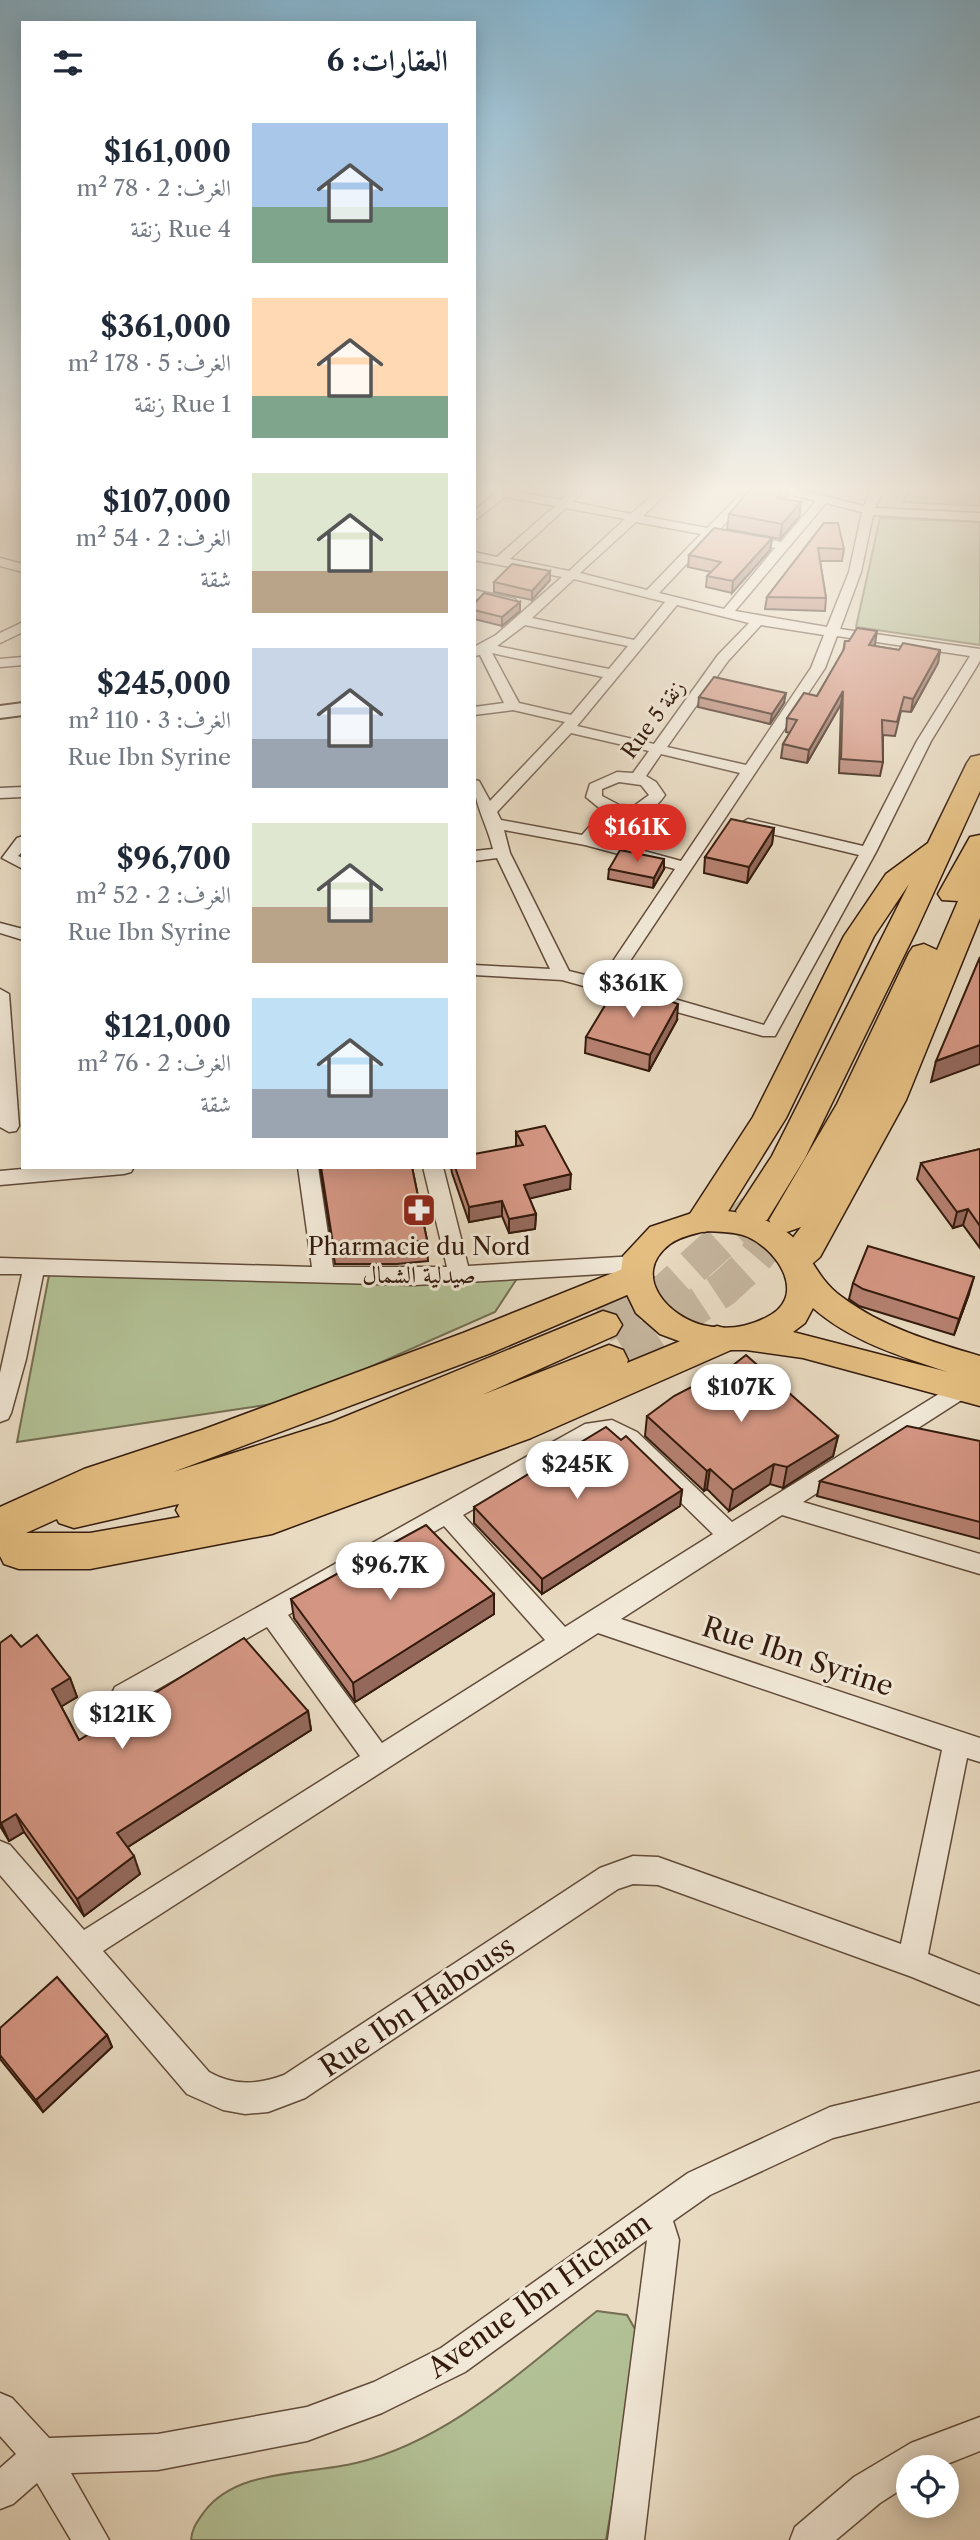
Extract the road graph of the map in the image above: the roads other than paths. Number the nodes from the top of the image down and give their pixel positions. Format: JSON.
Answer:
{"nodes":[{"id":1,"x":530,"y":607,"type":"edge"},
{"id":2,"x":668,"y":607,"type":"edge"},
{"id":3,"x":701,"y":607,"type":"edge"},
{"id":4,"x":732,"y":607,"type":"edge"},
{"id":5,"x":843,"y":607,"type":"edge"},
{"id":6,"x":536,"y":608,"type":"joint"},
{"id":7,"x":727,"y":613,"type":"junction"},
{"id":8,"x":522,"y":620,"type":"junction"},
{"id":9,"x":758,"y":621,"type":"junction"},
{"id":10,"x":0,"y":622,"type":"edge"},
{"id":11,"x":21,"y":624,"type":"edge"},
{"id":12,"x":21,"y":625,"type":"edge"},
{"id":13,"x":833,"y":633,"type":"junction"},
{"id":14,"x":0,"y":639,"type":"edge"},
{"id":15,"x":636,"y":644,"type":"junction"},
{"id":16,"x":480,"y":649,"type":"edge"},
{"id":17,"x":979,"y":653,"type":"edge"},
{"id":18,"x":21,"y":660,"type":"edge"},
{"id":19,"x":0,"y":663,"type":"edge"},
{"id":20,"x":611,"y":674,"type":"junction"},
{"id":21,"x":513,"y":706,"type":"junction"},
{"id":22,"x":21,"y":709,"type":"edge"},
{"id":23,"x":476,"y":710,"type":"edge"},
{"id":24,"x":0,"y":712,"type":"edge"},
{"id":25,"x":571,"y":724,"type":"junction"},
{"id":26,"x":656,"y":749,"type":"junction"},
{"id":27,"x":980,"y":763,"type":"edge"},
{"id":28,"x":751,"y":771,"type":"junction"},
{"id":29,"x":637,"y":779,"type":"junction"},
{"id":30,"x":476,"y":788,"type":"edge"},
{"id":31,"x":21,"y":792,"type":"edge"},
{"id":32,"x":0,"y":793,"type":"edge"},
{"id":33,"x":613,"y":809,"type":"junction"},
{"id":34,"x":492,"y":818,"type":"junction"},
{"id":35,"x":719,"y":818,"type":"junction"},
{"id":36,"x":586,"y":840,"type":"junction"},
{"id":37,"x":21,"y":842,"type":"edge"},
{"id":38,"x":980,"y":843,"type":"edge"},
{"id":39,"x":939,"y":847,"type":"junction"},
{"id":40,"x":980,"y":851,"type":"edge"},
{"id":41,"x":868,"y":852,"type":"junction"},
{"id":42,"x":502,"y":853,"type":"junction"},
{"id":43,"x":476,"y":856,"type":"edge"},
{"id":44,"x":18,"y":862,"type":"edge"},
{"id":45,"x":685,"y":867,"type":"junction"},
{"id":46,"x":980,"y":876,"type":"edge"},
{"id":47,"x":476,"y":970,"type":"edge"},
{"id":48,"x":562,"y":975,"type":"junction"},
{"id":49,"x":606,"y":985,"type":"junction"},
{"id":50,"x":0,"y":994,"type":"edge"},
{"id":51,"x":11,"y":1126,"type":"edge"},
{"id":52,"x":101,"y":1169,"type":"edge"},
{"id":53,"x":308,"y":1169,"type":"edge"},
{"id":54,"x":433,"y":1169,"type":"edge"},
{"id":55,"x":0,"y":1178,"type":"edge"},
{"id":56,"x":754,"y":1211,"type":"tunnel mouth"},
{"id":57,"x":704,"y":1220,"type":"junction"},
{"id":58,"x":788,"y":1220,"type":"tunnel mouth"},
{"id":59,"x":0,"y":1266,"type":"edge"},
{"id":60,"x":34,"y":1266,"type":"junction"},
{"id":61,"x":799,"y":1268,"type":"junction"},
{"id":62,"x":635,"y":1270,"type":"junction"},
{"id":63,"x":324,"y":1275,"type":"junction"},
{"id":64,"x":460,"y":1276,"type":"junction"},
{"id":65,"x":615,"y":1339,"type":"tunnel mouth"},
{"id":66,"x":731,"y":1340,"type":"junction"},
{"id":67,"x":7,"y":1359,"type":"edge"},
{"id":68,"x":974,"y":1383,"type":"edge"},
{"id":69,"x":0,"y":1413,"type":"edge"},
{"id":70,"x":780,"y":1505,"type":"junction"},
{"id":71,"x":446,"y":1512,"type":"junction"},
{"id":72,"x":731,"y":1536,"type":"junction"},
{"id":73,"x":5,"y":1540,"type":"edge"},
{"id":74,"x":980,"y":1564,"type":"edge"},
{"id":75,"x":271,"y":1612,"type":"junction"},
{"id":76,"x":597,"y":1622,"type":"junction"},
{"id":77,"x":563,"y":1643,"type":"junction"},
{"id":78,"x":124,"y":1695,"type":"dead end"},
{"id":79,"x":968,"y":1746,"type":"edge"},
{"id":80,"x":378,"y":1759,"type":"junction"},
{"id":81,"x":0,"y":1854,"type":"edge"},
{"id":82,"x":82,"y":1948,"type":"junction"},
{"id":83,"x":912,"y":1962,"type":"junction"},
{"id":84,"x":980,"y":1990,"type":"edge"},
{"id":85,"x":980,"y":2086,"type":"edge"},
{"id":86,"x":655,"y":2214,"type":"junction"},
{"id":87,"x":0,"y":2410,"type":"edge"},
{"id":88,"x":980,"y":2434,"type":"edge"},
{"id":89,"x":41,"y":2456,"type":"junction"},
{"id":90,"x":0,"y":2491,"type":"edge"},
{"id":91,"x":91,"y":2540,"type":"edge"},
{"id":92,"x":626,"y":2540,"type":"edge"},
{"id":93,"x":808,"y":2540,"type":"edge"}],
"edges":[{"from":1,"to":6,"type":"street"},
{"from":2,"to":15,"type":"street"},
{"from":3,"to":7,"type":"street"},
{"from":4,"to":7,"type":"street"},
{"from":5,"to":13,"type":"street"},
{"from":6,"to":8,"type":"street"},
{"from":7,"to":9,"type":"street"},
{"from":8,"to":15,"type":"street"},
{"from":8,"to":16,"type":"street"},
{"from":9,"to":13,"type":"street"},
{"from":9,"to":26,"type":"street","name":"Rue 5 زنقة"},
{"from":10,"to":11,"type":"street"},
{"from":12,"to":14,"type":"street"},
{"from":13,"to":17,"type":"street"},
{"from":13,"to":28,"type":"street"},
{"from":15,"to":20,"type":"street"},
{"from":16,"to":20,"type":"street"},
{"from":16,"to":21,"type":"street"},
{"from":17,"to":41,"type":"street"},
{"from":18,"to":19,"type":"street"},
{"from":20,"to":25,"type":"street"},
{"from":21,"to":23,"type":"street"},
{"from":21,"to":25,"type":"street"},
{"from":22,"to":24,"type":"street"},
{"from":25,"to":26,"type":"street"},
{"from":25,"to":34,"type":"street"},
{"from":26,"to":28,"type":"street"},
{"from":26,"to":29,"type":"street","name":"Rue 5 زنقة"},
{"from":27,"to":39,"type":"highway"},
{"from":28,"to":35,"type":"street"},
{"from":29,"to":33,"type":"street"},
{"from":29,"to":33,"type":"street"},
{"from":30,"to":34,"type":"street"},
{"from":31,"to":32,"type":"street"},
{"from":33,"to":36,"type":"street"},
{"from":34,"to":36,"type":"street"},
{"from":34,"to":42,"type":"street"},
{"from":35,"to":41,"type":"street"},
{"from":35,"to":45,"type":"street"},
{"from":36,"to":45,"type":"street"},
{"from":37,"to":44,"type":"street"},
{"from":38,"to":40,"type":"highway"},
{"from":38,"to":58,"type":"highway"},
{"from":39,"to":56,"type":"highway"},
{"from":39,"to":57,"type":"highway"},
{"from":41,"to":49,"type":"street"},
{"from":42,"to":43,"type":"street"},
{"from":42,"to":48,"type":"street"},
{"from":45,"to":49,"type":"street"},
{"from":46,"to":61,"type":"highway"},
{"from":47,"to":48,"type":"street"},
{"from":48,"to":49,"type":"street"},
{"from":50,"to":51,"type":"street"},
{"from":52,"to":55,"type":"street"},
{"from":53,"to":63,"type":"street"},
{"from":54,"to":64,"type":"street"},
{"from":57,"to":61,"type":"main road"},
{"from":57,"to":62,"type":"main road"},
{"from":59,"to":60,"type":"street"},
{"from":60,"to":63,"type":"street"},
{"from":60,"to":67,"type":"street"},
{"from":61,"to":66,"type":"main road"},
{"from":61,"to":68,"type":"main road"},
{"from":62,"to":64,"type":"street"},
{"from":62,"to":66,"type":"main road"},
{"from":62,"to":73,"type":"highway"},
{"from":63,"to":64,"type":"street"},
{"from":65,"to":73,"type":"highway"},
{"from":66,"to":68,"type":"main road"},
{"from":66,"to":73,"type":"highway"},
{"from":67,"to":69,"type":"street"},
{"from":68,"to":70,"type":"street"},
{"from":70,"to":72,"type":"street"},
{"from":70,"to":74,"type":"street"},
{"from":71,"to":72,"type":"street"},
{"from":71,"to":75,"type":"street"},
{"from":71,"to":77,"type":"street"},
{"from":72,"to":76,"type":"street"},
{"from":75,"to":78,"type":"street"},
{"from":75,"to":80,"type":"street"},
{"from":76,"to":77,"type":"street"},
{"from":76,"to":79,"type":"street","name":"Rue Ibn Syrine"},
{"from":77,"to":80,"type":"street"},
{"from":79,"to":83,"type":"street"},
{"from":80,"to":82,"type":"street"},
{"from":81,"to":82,"type":"street","name":"Rue Ibn Habouss"},
{"from":82,"to":83,"type":"street","name":"Rue Ibn Habouss"},
{"from":83,"to":84,"type":"street","name":"Rue Ibn Habouss"},
{"from":85,"to":86,"type":"street","name":"Avenue Ibn Hicham"},
{"from":86,"to":89,"type":"street","name":"Avenue Ibn Hicham"},
{"from":86,"to":92,"type":"street"},
{"from":87,"to":89,"type":"street"},
{"from":88,"to":93,"type":"street"},
{"from":89,"to":90,"type":"street"},
{"from":89,"to":91,"type":"street"}]}
